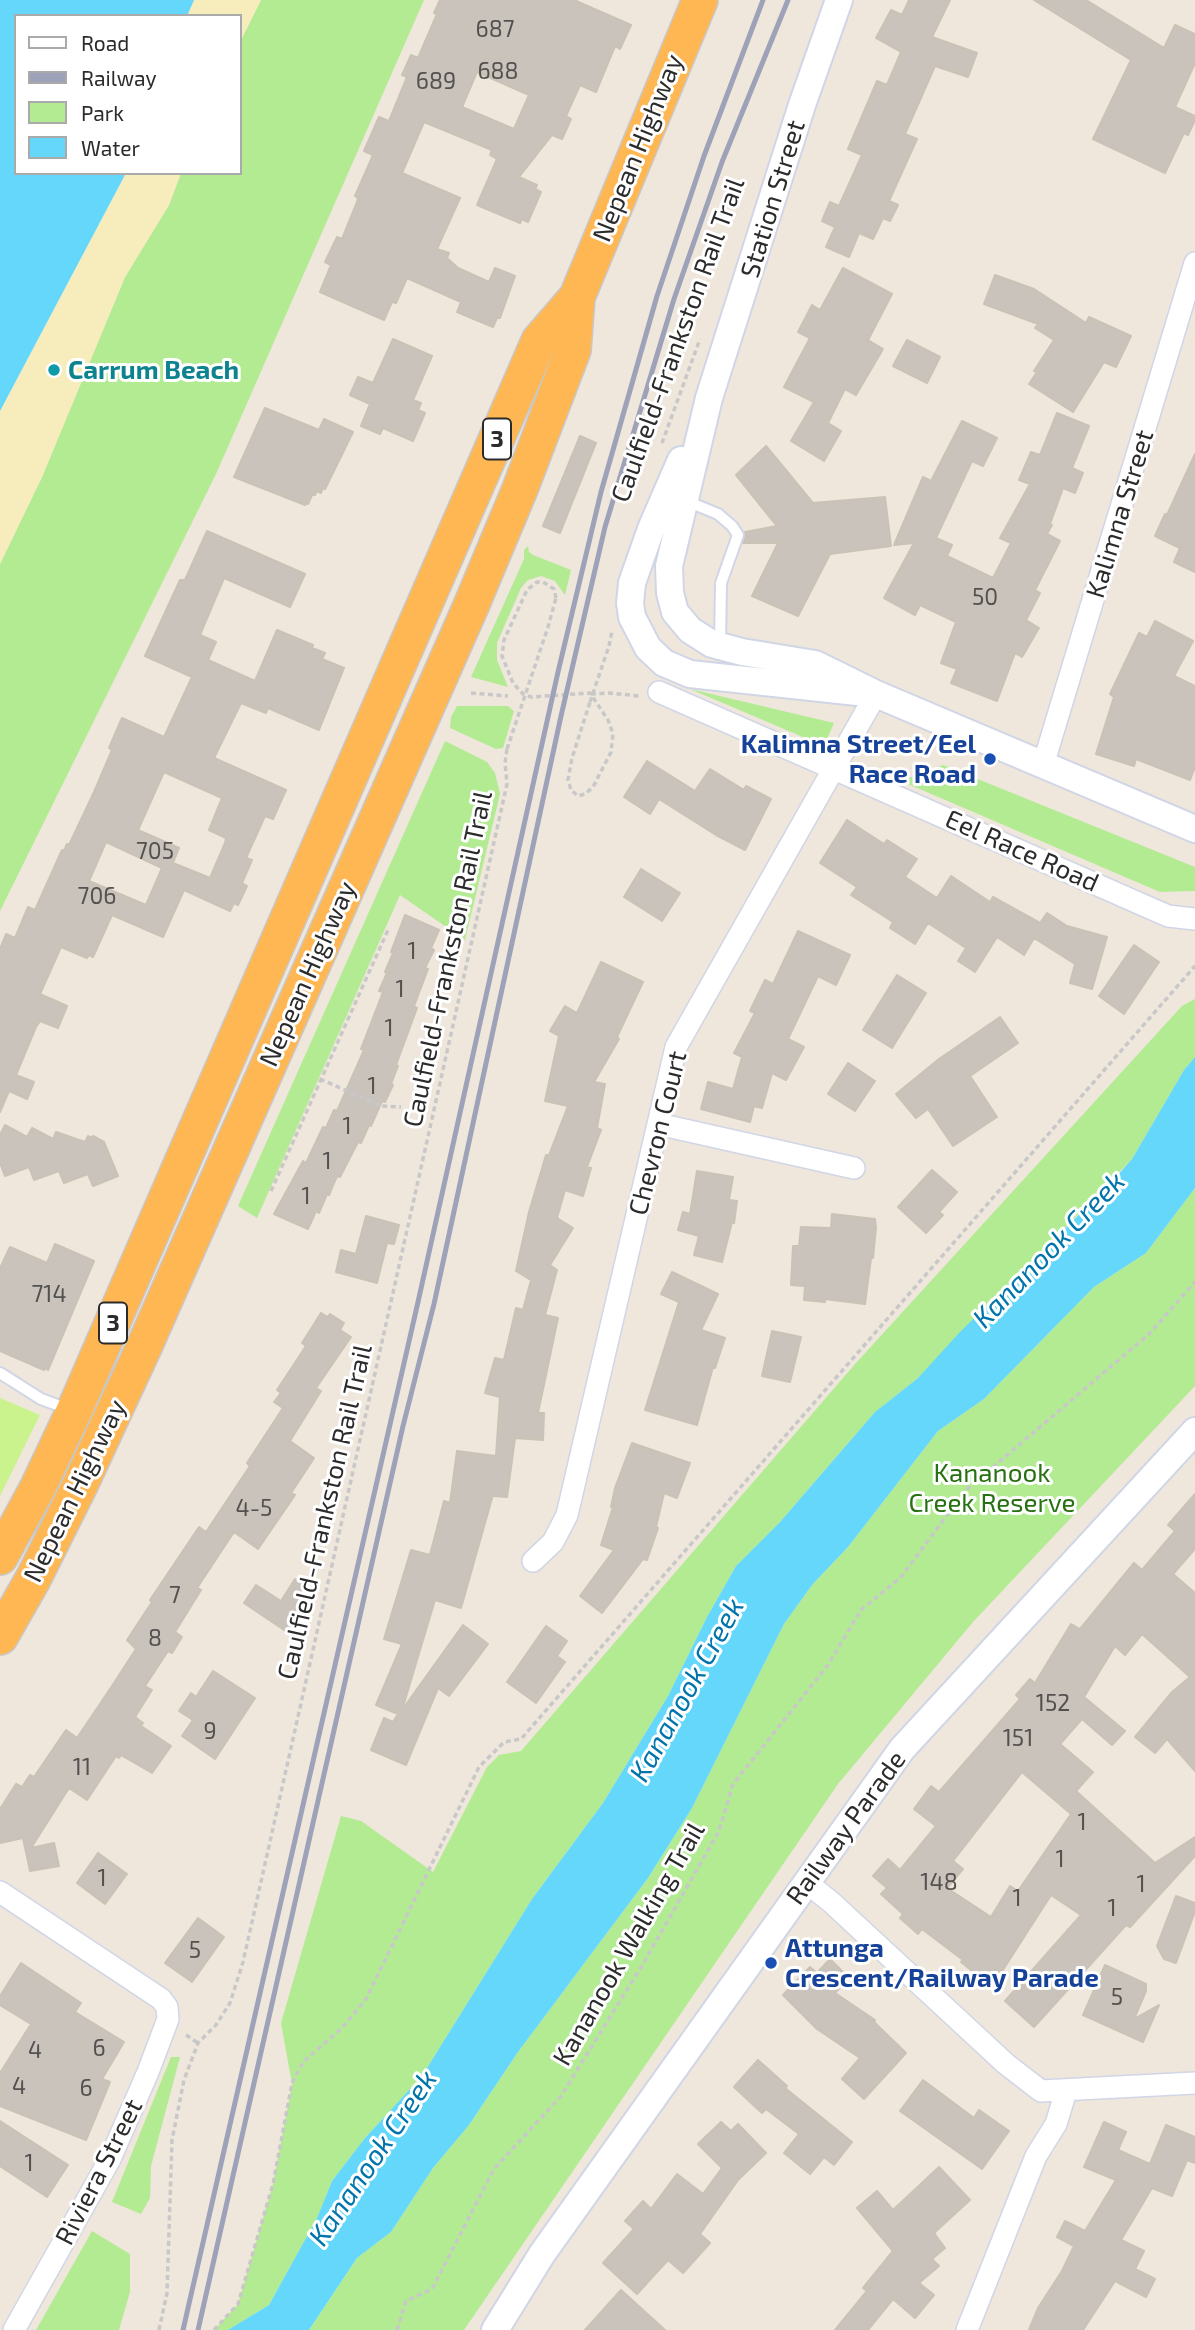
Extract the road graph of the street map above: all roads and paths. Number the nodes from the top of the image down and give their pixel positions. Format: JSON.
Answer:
{"nodes":[{"id":1,"x":700,"y":0,"type":"edge"},
{"id":2,"x":839,"y":0,"type":"edge"},
{"id":3,"x":1195,"y":263,"type":"edge"},
{"id":4,"x":577,"y":297,"type":"junction"},
{"id":5,"x":701,"y":337,"type":"dead end"},
{"id":6,"x":709,"y":398,"type":"junction"},
{"id":7,"x":660,"y":450,"type":"dead end"},
{"id":8,"x":684,"y":500,"type":"junction"},
{"id":9,"x":432,"y":590,"type":"junction"},
{"id":10,"x":471,"y":606,"type":"junction"},
{"id":11,"x":612,"y":625,"type":"dead end"},
{"id":12,"x":720,"y":646,"type":"junction"},
{"id":13,"x":659,"y":692,"type":"dead end"},
{"id":14,"x":471,"y":693,"type":"dead end"},
{"id":15,"x":591,"y":694,"type":"junction"},
{"id":16,"x":876,"y":694,"type":"junction"},
{"id":17,"x":508,"y":696,"type":"dead end"},
{"id":18,"x":636,"y":696,"type":"dead end"},
{"id":19,"x":1043,"y":765,"type":"junction"},
{"id":20,"x":833,"y":768,"type":"junction"},
{"id":21,"x":1195,"y":829,"type":"edge"},
{"id":22,"x":1195,"y":919,"type":"edge"},
{"id":23,"x":388,"y":930,"type":"dead end"},
{"id":24,"x":1195,"y":966,"type":"edge"},
{"id":25,"x":320,"y":1079,"type":"junction"},
{"id":26,"x":401,"y":1107,"type":"dead end"},
{"id":27,"x":658,"y":1124,"type":"junction"},
{"id":28,"x":854,"y":1168,"type":"dead end"},
{"id":29,"x":271,"y":1192,"type":"dead end"},
{"id":30,"x":1195,"y":1282,"type":"edge"},
{"id":31,"x":0,"y":1373,"type":"edge"},
{"id":32,"x":74,"y":1411,"type":"junction"},
{"id":33,"x":1195,"y":1431,"type":"edge"},
{"id":34,"x":0,"y":1556,"type":"edge"},
{"id":35,"x":533,"y":1561,"type":"dead end"},
{"id":36,"x":2,"y":1628,"type":"edge"},
{"id":37,"x":806,"y":1882,"type":"junction"},
{"id":38,"x":0,"y":1892,"type":"edge"},
{"id":39,"x":1195,"y":2083,"type":"edge"},
{"id":40,"x":1056,"y":2090,"type":"junction"},
{"id":41,"x":14,"y":2330,"type":"edge"},
{"id":42,"x":159,"y":2330,"type":"edge"},
{"id":43,"x":214,"y":2330,"type":"edge"},
{"id":44,"x":397,"y":2330,"type":"edge"},
{"id":45,"x":495,"y":2330,"type":"edge"},
{"id":46,"x":967,"y":2330,"type":"edge"}],
"edges":[{"from":1,"to":4,"type":"highway","name":"Nepean Highway","number":"3"},
{"from":2,"to":6,"type":"street","name":"Station Street"},
{"from":3,"to":19,"type":"street","name":"Kalimna Street"},
{"from":4,"to":9,"type":"highway","name":"Nepean Highway","number":"3"},
{"from":4,"to":10,"type":"highway","name":"Nepean Highway","number":"3"},
{"from":5,"to":7,"type":"path","name":"Caulfield-Frankston Rail Trail"},
{"from":6,"to":8,"type":"street","name":"Station Street"},
{"from":6,"to":16,"type":"street","name":"Station Street"},
{"from":8,"to":12,"type":"street","name":"Station Street"},
{"from":8,"to":12,"type":"lane"},
{"from":9,"to":10,"type":"highway"},
{"from":9,"to":32,"type":"highway","name":"Nepean Highway","number":"3"},
{"from":10,"to":36,"type":"highway","name":"Nepean Highway","number":"3"},
{"from":11,"to":15,"type":"path","bridge":true},
{"from":12,"to":16,"type":"street"},
{"from":13,"to":20,"type":"street","name":"Eel Race Road"},
{"from":14,"to":17,"type":"path"},
{"from":15,"to":18,"type":"path"},
{"from":15,"to":42,"type":"path","name":"Caulfield-Frankston Rail Trail","bridge":true},
{"from":16,"to":19,"type":"street"},
{"from":16,"to":20,"type":"street","name":"Chevron Court"},
{"from":19,"to":21,"type":"street"},
{"from":20,"to":22,"type":"street","name":"Eel Race Road"},
{"from":20,"to":27,"type":"street","name":"Chevron Court"},
{"from":23,"to":25,"type":"path"},
{"from":24,"to":43,"type":"path"},
{"from":25,"to":26,"type":"path"},
{"from":25,"to":29,"type":"path"},
{"from":27,"to":28,"type":"street"},
{"from":27,"to":35,"type":"street","name":"Chevron Court"},
{"from":30,"to":44,"type":"path","name":"Kananook Walking Trail"},
{"from":31,"to":32,"type":"lane"},
{"from":32,"to":34,"type":"highway","name":"Nepean Highway","number":"3"},
{"from":33,"to":37,"type":"street","name":"Railway Parade"},
{"from":37,"to":40,"type":"street"},
{"from":37,"to":45,"type":"street","name":"Railway Parade"},
{"from":38,"to":41,"type":"street","name":"Riviera Street"},
{"from":39,"to":40,"type":"street"},
{"from":40,"to":46,"type":"street"}]}
